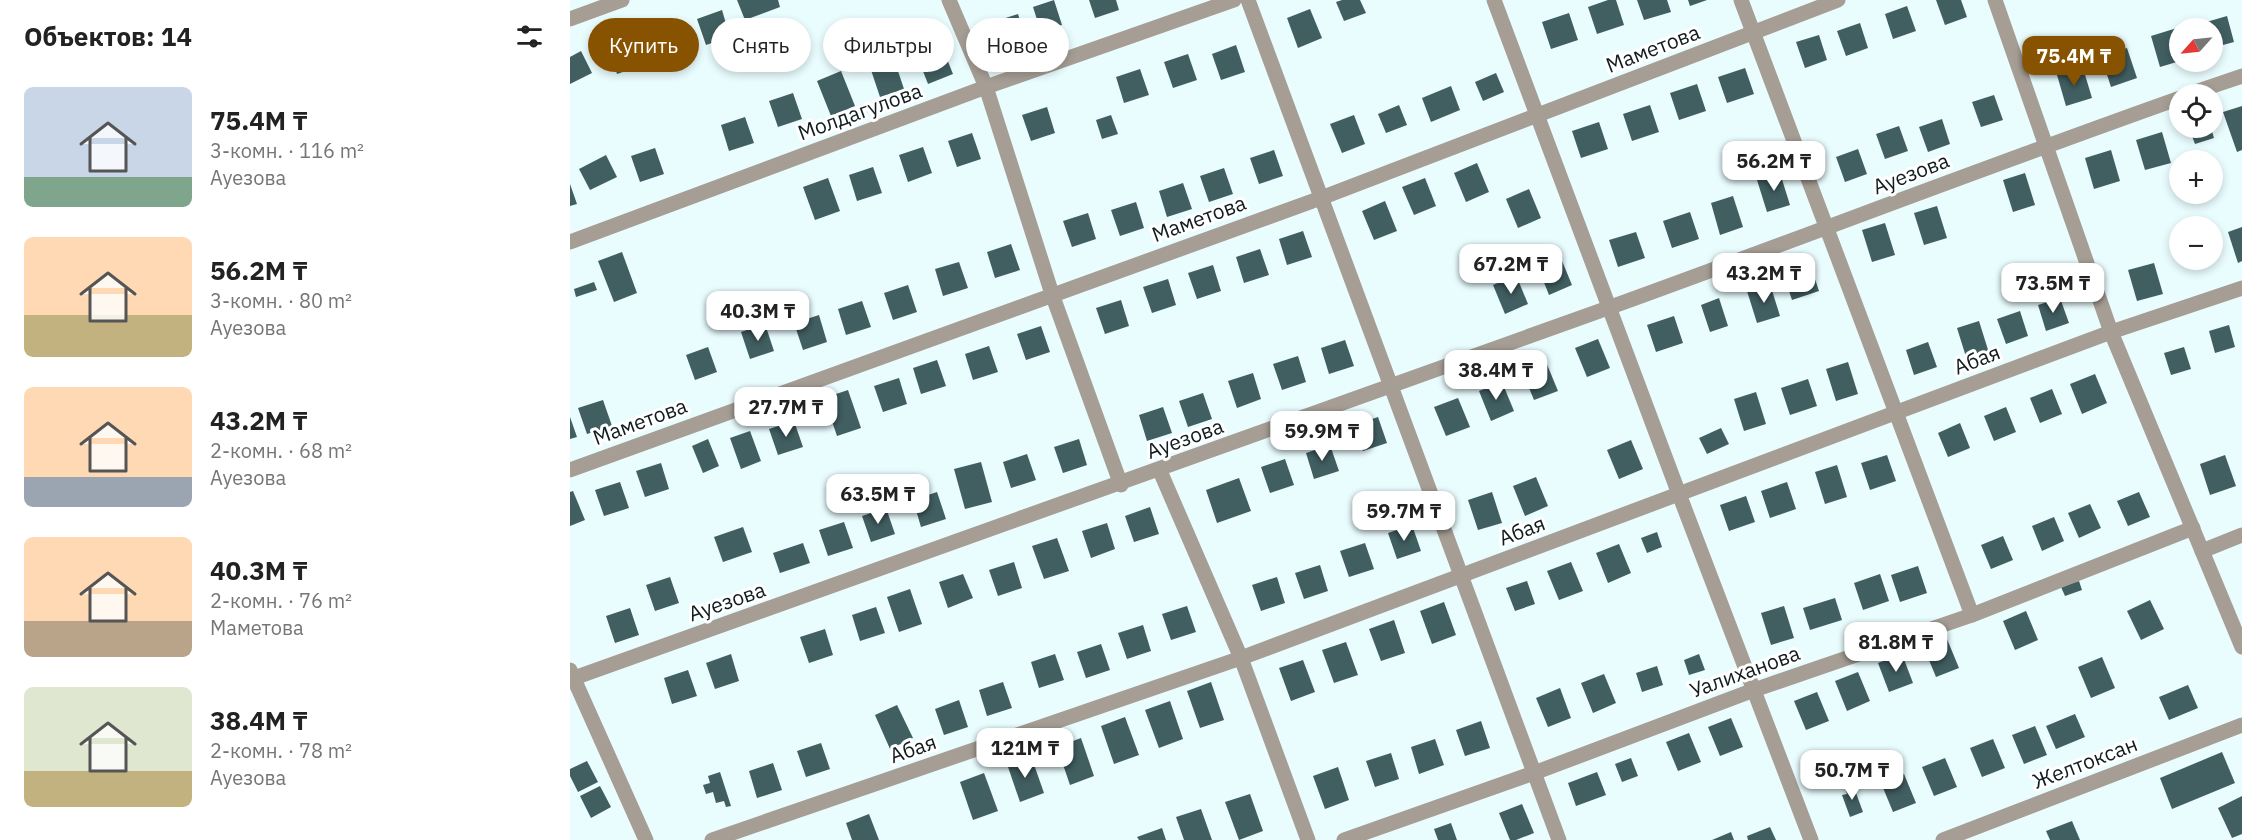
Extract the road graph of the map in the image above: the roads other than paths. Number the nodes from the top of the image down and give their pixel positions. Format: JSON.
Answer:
{"nodes":[{"id":1,"x":622,"y":0,"type":"edge"},
{"id":2,"x":949,"y":0,"type":"edge"},
{"id":3,"x":1234,"y":0,"type":"edge"},
{"id":4,"x":1248,"y":0,"type":"edge"},
{"id":5,"x":1494,"y":0,"type":"edge"},
{"id":6,"x":1741,"y":0,"type":"edge"},
{"id":7,"x":1838,"y":0,"type":"edge"},
{"id":8,"x":1995,"y":0,"type":"edge"},
{"id":9,"x":570,"y":19,"type":"edge"},
{"id":10,"x":1753,"y":33,"type":"junction"},
{"id":11,"x":2242,"y":76,"type":"edge"},
{"id":12,"x":2218,"y":84,"type":"edge"},
{"id":13,"x":986,"y":87,"type":"junction"},
{"id":14,"x":2169,"y":102,"type":"edge"},
{"id":15,"x":1539,"y":115,"type":"junction"},
{"id":16,"x":2046,"y":145,"type":"junction"},
{"id":17,"x":1321,"y":198,"type":"junction"},
{"id":18,"x":1826,"y":229,"type":"junction"},
{"id":19,"x":570,"y":242,"type":"edge"},
{"id":20,"x":2242,"y":288,"type":"edge"},
{"id":21,"x":1052,"y":294,"type":"junction"},
{"id":22,"x":1610,"y":308,"type":"junction"},
{"id":23,"x":2111,"y":332,"type":"junction"},
{"id":24,"x":1391,"y":387,"type":"junction"},
{"id":25,"x":1894,"y":413,"type":"junction"},
{"id":26,"x":570,"y":470,"type":"edge"},
{"id":27,"x":1160,"y":471,"type":"junction"},
{"id":28,"x":1121,"y":485,"type":"junction"},
{"id":29,"x":1678,"y":494,"type":"junction"},
{"id":30,"x":2193,"y":528,"type":"junction"},
{"id":31,"x":2242,"y":535,"type":"edge"},
{"id":32,"x":2202,"y":551,"type":"junction"},
{"id":33,"x":1461,"y":576,"type":"junction"},
{"id":34,"x":1972,"y":615,"type":"junction"},
{"id":35,"x":2242,"y":646,"type":"edge"},
{"id":36,"x":1241,"y":658,"type":"junction"},
{"id":37,"x":572,"y":674,"type":"edge"},
{"id":38,"x":1754,"y":690,"type":"junction"},
{"id":39,"x":2241,"y":727,"type":"edge"},
{"id":40,"x":1534,"y":773,"type":"junction"},
{"id":41,"x":646,"y":840,"type":"edge"},
{"id":42,"x":712,"y":840,"type":"edge"},
{"id":43,"x":1308,"y":840,"type":"edge"},
{"id":44,"x":1344,"y":840,"type":"edge"},
{"id":45,"x":1559,"y":840,"type":"edge"},
{"id":46,"x":1811,"y":840,"type":"edge"},
{"id":47,"x":1943,"y":840,"type":"edge"}],
"edges":[{"from":1,"to":9,"type":"street"},
{"from":2,"to":13,"type":"street"},
{"from":3,"to":13,"type":"street","name":"Молдагулова"},
{"from":4,"to":17,"type":"street"},
{"from":5,"to":15,"type":"street"},
{"from":6,"to":10,"type":"street"},
{"from":7,"to":10,"type":"street","name":"Маметова"},
{"from":8,"to":16,"type":"street"},
{"from":10,"to":15,"type":"street","name":"Маметова"},
{"from":10,"to":18,"type":"street"},
{"from":11,"to":12,"type":"street"},
{"from":13,"to":19,"type":"street","name":"Молдагулова"},
{"from":13,"to":21,"type":"street"},
{"from":14,"to":16,"type":"street","name":"Ауезова"},
{"from":15,"to":17,"type":"street","name":"Маметова"},
{"from":15,"to":22,"type":"street"},
{"from":16,"to":18,"type":"street","name":"Ауезова"},
{"from":16,"to":23,"type":"street"},
{"from":17,"to":21,"type":"street","name":"Маметова"},
{"from":17,"to":24,"type":"street"},
{"from":18,"to":22,"type":"street","name":"Ауезова"},
{"from":18,"to":25,"type":"street"},
{"from":20,"to":23,"type":"street","name":"Абая"},
{"from":21,"to":26,"type":"street","name":"Маметова"},
{"from":21,"to":28,"type":"street"},
{"from":22,"to":24,"type":"street","name":"Ауезова"},
{"from":22,"to":29,"type":"street"},
{"from":23,"to":25,"type":"street","name":"Абая"},
{"from":23,"to":30,"type":"street"},
{"from":24,"to":27,"type":"street","name":"Ауезова"},
{"from":24,"to":33,"type":"street"},
{"from":25,"to":29,"type":"street","name":"Абая"},
{"from":25,"to":34,"type":"street"},
{"from":27,"to":28,"type":"street","name":"Ауезова"},
{"from":27,"to":36,"type":"street"},
{"from":28,"to":37,"type":"street","name":"Ауезова"},
{"from":29,"to":33,"type":"street","name":"Абая"},
{"from":29,"to":38,"type":"street"},
{"from":30,"to":32,"type":"street"},
{"from":30,"to":34,"type":"street","name":"Уалиханова"},
{"from":31,"to":32,"type":"street"},
{"from":32,"to":35,"type":"street"},
{"from":33,"to":36,"type":"street","name":"Абая"},
{"from":33,"to":40,"type":"street"},
{"from":34,"to":38,"type":"street","name":"Уалиханова"},
{"from":36,"to":42,"type":"street","name":"Абая"},
{"from":36,"to":43,"type":"street"},
{"from":37,"to":41,"type":"street"},
{"from":38,"to":40,"type":"street","name":"Уалиханова"},
{"from":38,"to":46,"type":"street"},
{"from":39,"to":47,"type":"street","name":"Желтоксан"},
{"from":40,"to":44,"type":"street","name":"Уалиханова"},
{"from":40,"to":45,"type":"street"}]}
